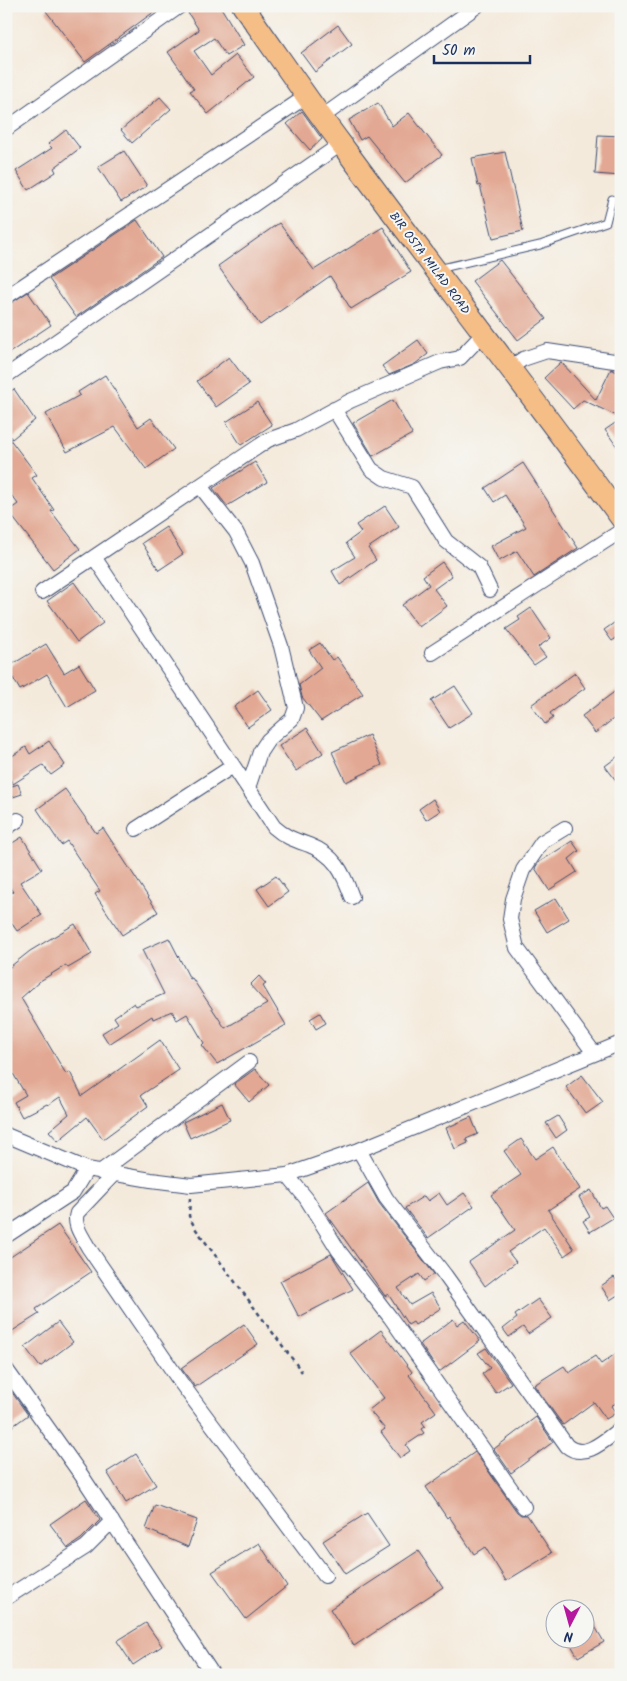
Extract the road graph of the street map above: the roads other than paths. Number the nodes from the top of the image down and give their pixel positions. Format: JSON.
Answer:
{"nodes":[{"id":1,"x":180,"y":6,"type":"edge"},
{"id":2,"x":243,"y":6,"type":"edge"},
{"id":3,"x":477,"y":6,"type":"edge"},
{"id":4,"x":307,"y":96,"type":"junction"},
{"id":5,"x":322,"y":118,"type":"junction"},
{"id":6,"x":6,"y":129,"type":"edge"},
{"id":7,"x":341,"y":144,"type":"junction"},
{"id":8,"x":612,"y":199,"type":"dead end"},
{"id":9,"x":435,"y":270,"type":"junction"},
{"id":10,"x":6,"y":297,"type":"edge"},
{"id":11,"x":483,"y":334,"type":"junction"},
{"id":12,"x":621,"y":362,"type":"edge"},
{"id":13,"x":511,"y":367,"type":"junction"},
{"id":14,"x":6,"y":376,"type":"edge"},
{"id":15,"x":334,"y":409,"type":"junction"},
{"id":16,"x":200,"y":486,"type":"junction"},
{"id":17,"x":621,"y":518,"type":"edge"},
{"id":18,"x":621,"y":531,"type":"edge"},
{"id":19,"x":94,"y":557,"type":"junction"},
{"id":20,"x":490,"y":590,"type":"dead end"},
{"id":21,"x":42,"y":592,"type":"dead end"},
{"id":22,"x":432,"y":653,"type":"dead end"},
{"id":23,"x":233,"y":766,"type":"junction"},
{"id":24,"x":248,"y":788,"type":"junction"},
{"id":25,"x":18,"y":820,"type":"dead end"},
{"id":26,"x":6,"y":828,"type":"edge"},
{"id":27,"x":565,"y":828,"type":"dead end"},
{"id":28,"x":136,"y":829,"type":"dead end"},
{"id":29,"x":352,"y":897,"type":"dead end"},
{"id":30,"x":621,"y":1043,"type":"edge"},
{"id":31,"x":594,"y":1053,"type":"junction"},
{"id":32,"x":249,"y":1062,"type":"dead end"},
{"id":33,"x":6,"y":1135,"type":"edge"},
{"id":34,"x":359,"y":1150,"type":"junction"},
{"id":35,"x":100,"y":1172,"type":"junction"},
{"id":36,"x":287,"y":1175,"type":"junction"},
{"id":37,"x":6,"y":1236,"type":"edge"},
{"id":38,"x":6,"y":1369,"type":"edge"},
{"id":39,"x":621,"y":1428,"type":"edge"},
{"id":40,"x":524,"y":1507,"type":"dead end"},
{"id":41,"x":112,"y":1521,"type":"junction"},
{"id":42,"x":324,"y":1576,"type":"dead end"},
{"id":43,"x":6,"y":1598,"type":"edge"},
{"id":44,"x":213,"y":1675,"type":"edge"}],
"edges":[{"from":1,"to":6,"type":"street"},
{"from":2,"to":4,"type":"main road","name":"BIR OSTA MILAD ROAD"},
{"from":3,"to":5,"type":"street"},
{"from":4,"to":5,"type":"main road","name":"BIR OSTA MILAD ROAD"},
{"from":4,"to":10,"type":"street"},
{"from":5,"to":7,"type":"main road","name":"BIR OSTA MILAD ROAD"},
{"from":7,"to":9,"type":"main road","name":"BIR OSTA MILAD ROAD"},
{"from":7,"to":14,"type":"street"},
{"from":8,"to":9,"type":"lane"},
{"from":9,"to":11,"type":"main road","name":"BIR OSTA MILAD ROAD"},
{"from":11,"to":13,"type":"main road","name":"BIR OSTA MILAD ROAD"},
{"from":11,"to":15,"type":"street"},
{"from":12,"to":13,"type":"street"},
{"from":13,"to":17,"type":"main road","name":"BIR OSTA MILAD ROAD"},
{"from":15,"to":16,"type":"street"},
{"from":15,"to":20,"type":"street"},
{"from":16,"to":19,"type":"street"},
{"from":16,"to":24,"type":"street"},
{"from":18,"to":22,"type":"street"},
{"from":19,"to":21,"type":"street"},
{"from":19,"to":23,"type":"street"},
{"from":23,"to":24,"type":"street"},
{"from":23,"to":28,"type":"street"},
{"from":24,"to":29,"type":"street"},
{"from":25,"to":26,"type":"street"},
{"from":27,"to":31,"type":"street"},
{"from":30,"to":31,"type":"street"},
{"from":31,"to":34,"type":"street"},
{"from":32,"to":35,"type":"street"},
{"from":33,"to":35,"type":"street"},
{"from":34,"to":36,"type":"street"},
{"from":34,"to":39,"type":"street"},
{"from":35,"to":36,"type":"street"},
{"from":35,"to":37,"type":"street"},
{"from":35,"to":42,"type":"street"},
{"from":36,"to":40,"type":"street"},
{"from":38,"to":41,"type":"street"},
{"from":41,"to":43,"type":"street"},
{"from":41,"to":44,"type":"street"}]}
